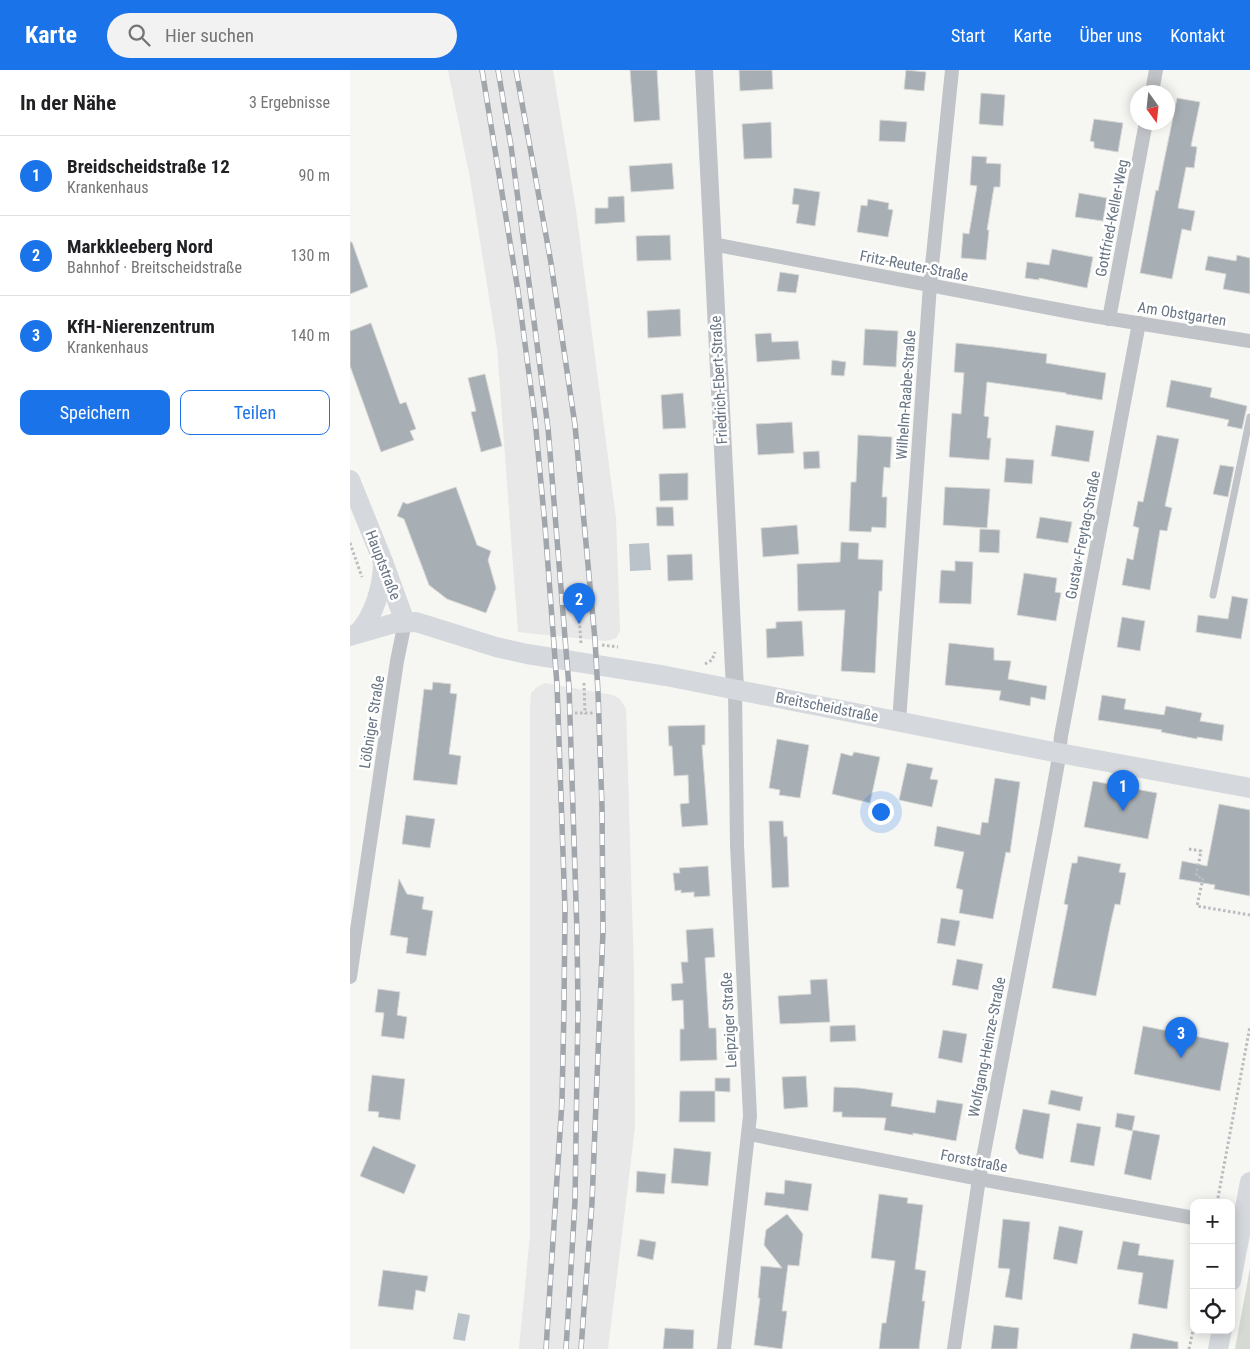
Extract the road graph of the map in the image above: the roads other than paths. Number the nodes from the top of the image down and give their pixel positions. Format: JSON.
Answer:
{"nodes":[{"id":1,"x":704,"y":70,"type":"edge"},
{"id":2,"x":952,"y":70,"type":"edge"},
{"id":3,"x":1156,"y":70,"type":"edge"},
{"id":4,"x":1153,"y":85,"type":"edge"},
{"id":5,"x":1145,"y":130,"type":"edge"},
{"id":6,"x":712,"y":244,"type":"junction"},
{"id":7,"x":930,"y":285,"type":"junction"},
{"id":8,"x":1110,"y":319,"type":"junction"},
{"id":9,"x":1139,"y":323,"type":"junction"},
{"id":10,"x":1250,"y":341,"type":"edge"},
{"id":11,"x":1250,"y":417,"type":"edge"},
{"id":12,"x":350,"y":480,"type":"edge"},
{"id":13,"x":355,"y":506,"type":"edge"},
{"id":14,"x":382,"y":559,"type":"junction"},
{"id":15,"x":1213,"y":596,"type":"dead end"},
{"id":16,"x":405,"y":622,"type":"junction"},
{"id":17,"x":354,"y":634,"type":"edge"},
{"id":18,"x":735,"y":689,"type":"junction"},
{"id":19,"x":899,"y":722,"type":"junction"},
{"id":20,"x":1059,"y":753,"type":"junction"},
{"id":21,"x":1250,"y":788,"type":"edge"},
{"id":22,"x":350,"y":977,"type":"edge"},
{"id":23,"x":749,"y":1134,"type":"junction"},
{"id":24,"x":979,"y":1179,"type":"junction"},
{"id":25,"x":1250,"y":1182,"type":"edge"},
{"id":26,"x":1190,"y":1217,"type":"edge"},
{"id":27,"x":1241,"y":1226,"type":"edge"},
{"id":28,"x":1235,"y":1259,"type":"edge"},
{"id":29,"x":1221,"y":1334,"type":"edge"},
{"id":30,"x":724,"y":1349,"type":"edge"},
{"id":31,"x":954,"y":1349,"type":"edge"},
{"id":32,"x":1218,"y":1349,"type":"edge"}],
"edges":[{"from":1,"to":6,"type":"street","name":"Friedrich-Ebert-Straße"},
{"from":2,"to":7,"type":"street","name":"Wilhelm-Raabe-Straße"},
{"from":3,"to":4,"type":"street"},
{"from":5,"to":8,"type":"street","name":"Gottfried-Keller-Weg"},
{"from":6,"to":7,"type":"street","name":"Fritz-Reuter-Straße"},
{"from":6,"to":18,"type":"street","name":"Friedrich-Ebert-Straße"},
{"from":7,"to":8,"type":"street","name":"Fritz-Reuter-Straße"},
{"from":7,"to":19,"type":"street","name":"Wilhelm-Raabe-Straße"},
{"from":8,"to":9,"type":"street","name":"Am Obstgarten"},
{"from":9,"to":10,"type":"street","name":"Am Obstgarten"},
{"from":9,"to":20,"type":"street","name":"Gustav-Freytag-Straße"},
{"from":11,"to":15,"type":"lane"},
{"from":12,"to":13,"type":"main road","name":"Hauptstraße"},
{"from":13,"to":14,"type":"main road","name":"Hauptstraße"},
{"from":14,"to":16,"type":"main road","name":"Hauptstraße"},
{"from":14,"to":17,"type":"main road"},
{"from":16,"to":17,"type":"main road","name":"Breitscheidstraße"},
{"from":16,"to":18,"type":"main road","name":"Breitscheidstraße"},
{"from":16,"to":22,"type":"street","name":"Lößniger Straße"},
{"from":18,"to":19,"type":"main road","name":"Breitscheidstraße"},
{"from":18,"to":23,"type":"street","name":"Leipziger Straße"},
{"from":19,"to":20,"type":"main road","name":"Breitscheidstraße"},
{"from":20,"to":21,"type":"main road","name":"Breitscheidstraße"},
{"from":20,"to":24,"type":"street","name":"Wolfgang-Heinze-Straße"},
{"from":23,"to":24,"type":"street","name":"Forststraße"},
{"from":23,"to":30,"type":"street","name":"Leipziger Straße"},
{"from":24,"to":26,"type":"street","name":"Forststraße"},
{"from":24,"to":31,"type":"street","name":"Wolfgang-Heinze-Straße"},
{"from":25,"to":27,"type":"main road"},
{"from":27,"to":28,"type":"main road"},
{"from":29,"to":32,"type":"main road"}]}
